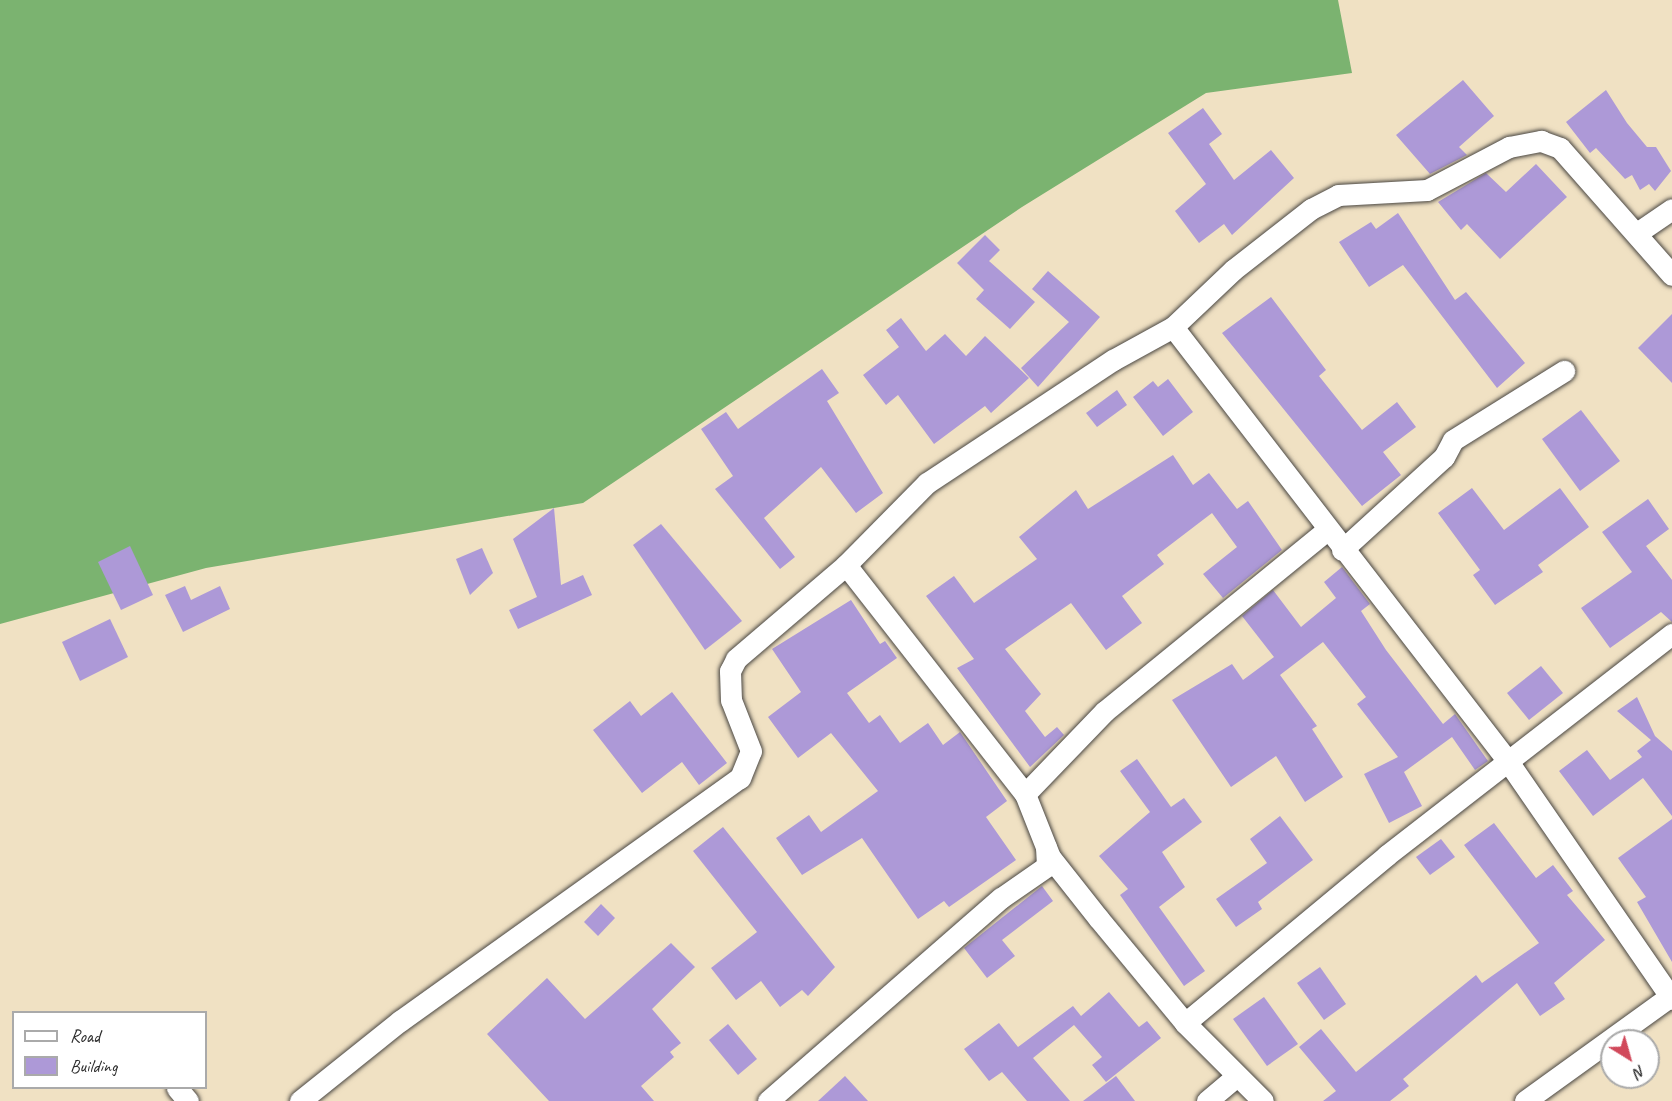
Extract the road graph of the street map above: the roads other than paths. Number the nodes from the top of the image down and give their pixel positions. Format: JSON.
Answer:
{"nodes":[{"id":1,"x":1672,"y":209,"type":"edge"},
{"id":2,"x":1637,"y":233,"type":"junction"},
{"id":3,"x":1672,"y":275,"type":"edge"},
{"id":4,"x":1173,"y":327,"type":"junction"},
{"id":5,"x":1564,"y":371,"type":"dead end"},
{"id":6,"x":1327,"y":530,"type":"junction"},
{"id":7,"x":1342,"y":550,"type":"junction"},
{"id":8,"x":846,"y":565,"type":"junction"},
{"id":9,"x":1672,"y":634,"type":"edge"},
{"id":10,"x":1507,"y":760,"type":"junction"},
{"id":11,"x":1025,"y":794,"type":"junction"},
{"id":12,"x":1046,"y":847,"type":"junction"},
{"id":13,"x":1671,"y":997,"type":"edge"},
{"id":14,"x":1185,"y":1023,"type":"junction"},
{"id":15,"x":1236,"y":1077,"type":"junction"},
{"id":16,"x":178,"y":1089,"type":"edge"},
{"id":17,"x":188,"y":1101,"type":"edge"},
{"id":18,"x":300,"y":1101,"type":"edge"},
{"id":19,"x":768,"y":1101,"type":"edge"},
{"id":20,"x":1207,"y":1101,"type":"edge"},
{"id":21,"x":1263,"y":1101,"type":"edge"},
{"id":22,"x":1525,"y":1101,"type":"edge"}],
"edges":[{"from":1,"to":2,"type":"street"},
{"from":2,"to":3,"type":"street"},
{"from":2,"to":4,"type":"street"},
{"from":4,"to":6,"type":"street"},
{"from":4,"to":8,"type":"street"},
{"from":5,"to":7,"type":"street"},
{"from":6,"to":7,"type":"street"},
{"from":6,"to":11,"type":"street"},
{"from":7,"to":10,"type":"street"},
{"from":8,"to":11,"type":"street"},
{"from":8,"to":18,"type":"street"},
{"from":9,"to":10,"type":"street"},
{"from":10,"to":13,"type":"street"},
{"from":10,"to":14,"type":"street"},
{"from":11,"to":12,"type":"street"},
{"from":12,"to":14,"type":"street"},
{"from":12,"to":19,"type":"street"},
{"from":13,"to":22,"type":"street"},
{"from":14,"to":15,"type":"street"},
{"from":15,"to":20,"type":"street"},
{"from":15,"to":21,"type":"street"},
{"from":16,"to":17,"type":"street"}]}
